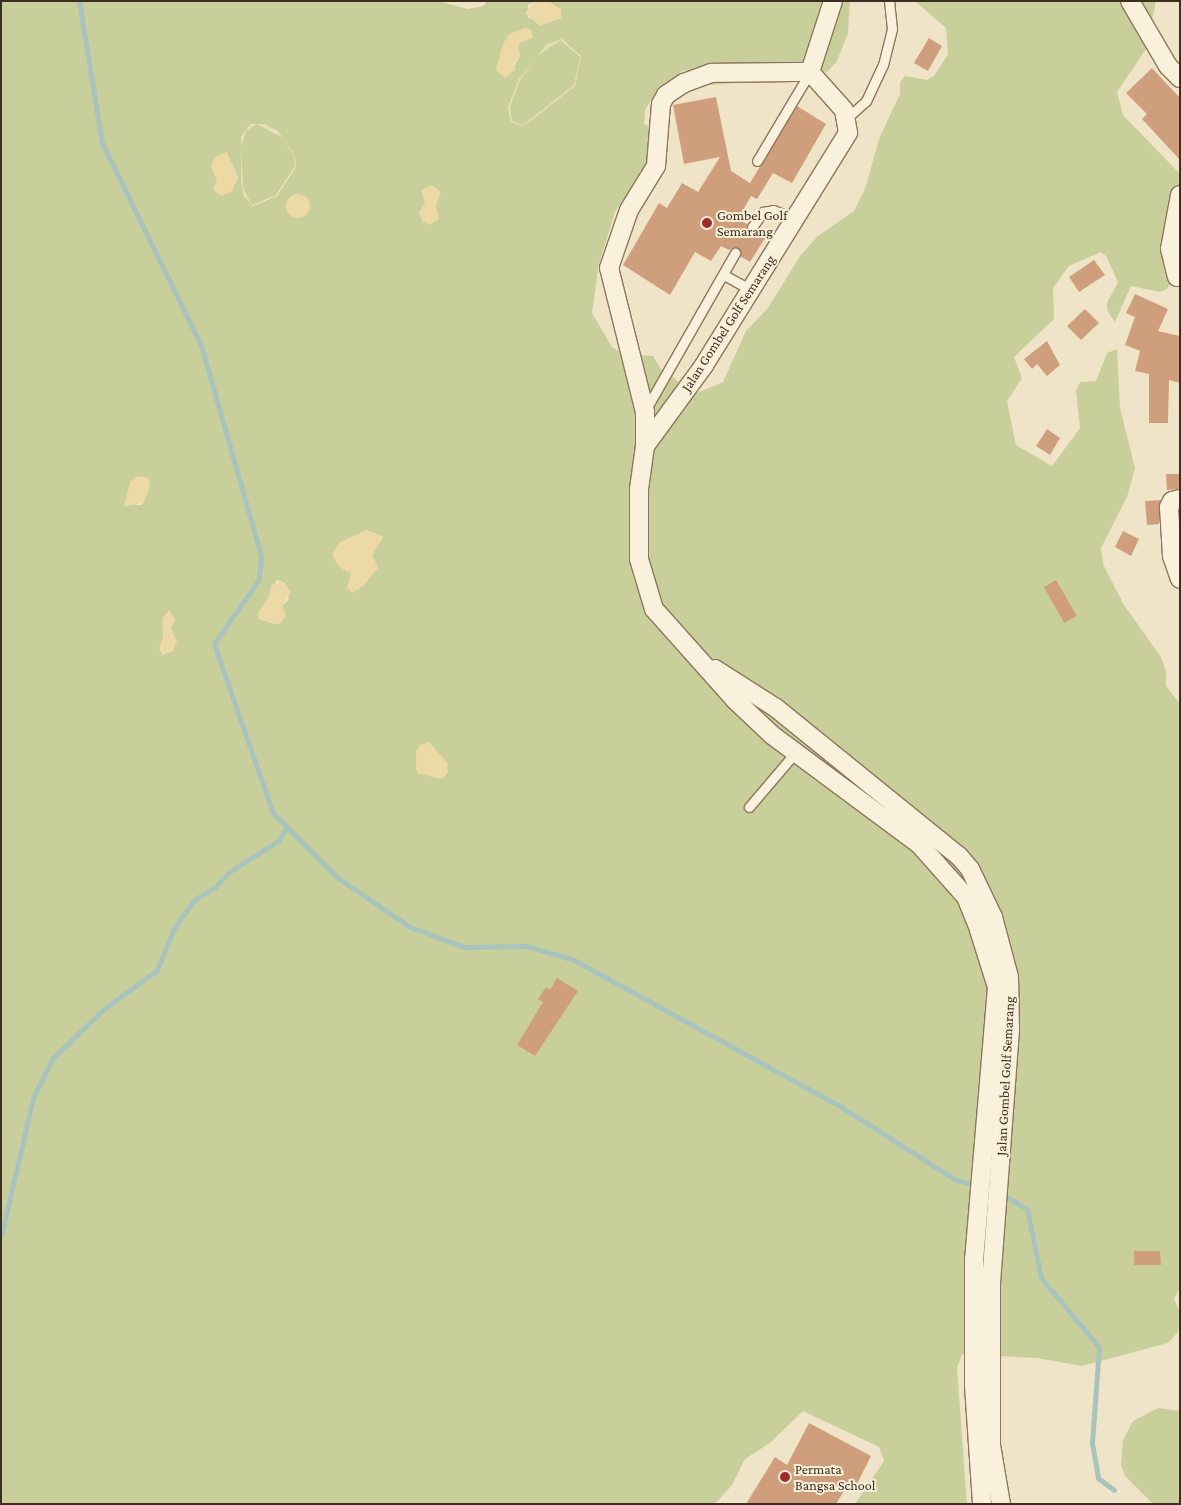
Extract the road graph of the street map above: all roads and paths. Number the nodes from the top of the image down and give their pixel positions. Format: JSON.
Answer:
{"nodes":[{"id":1,"x":833,"y":1,"type":"edge"},
{"id":2,"x":889,"y":1,"type":"edge"},
{"id":3,"x":1130,"y":1,"type":"edge"},
{"id":4,"x":810,"y":72,"type":"junction"},
{"id":5,"x":1180,"y":78,"type":"edge"},
{"id":6,"x":847,"y":118,"type":"junction"},
{"id":7,"x":757,"y":161,"type":"dead end"},
{"id":8,"x":1180,"y":195,"type":"edge"},
{"id":9,"x":795,"y":219,"type":"junction"},
{"id":10,"x":752,"y":227,"type":"dead end"},
{"id":11,"x":735,"y":253,"type":"dead end"},
{"id":12,"x":724,"y":274,"type":"junction"},
{"id":13,"x":1176,"y":277,"type":"dead end"},
{"id":14,"x":751,"y":290,"type":"junction"},
{"id":15,"x":645,"y":412,"type":"junction"},
{"id":16,"x":645,"y":446,"type":"junction"},
{"id":17,"x":1180,"y":499,"type":"edge"},
{"id":18,"x":1180,"y":578,"type":"edge"},
{"id":19,"x":706,"y":664,"type":"junction"},
{"id":20,"x":795,"y":753,"type":"junction"},
{"id":21,"x":832,"y":754,"type":"junction"},
{"id":22,"x":820,"y":772,"type":"junction"},
{"id":23,"x":749,"y":807,"type":"dead end"},
{"id":24,"x":973,"y":893,"type":"junction"},
{"id":25,"x":978,"y":1193,"type":"junction"},
{"id":26,"x":997,"y":1198,"type":"junction"},
{"id":27,"x":982,"y":1504,"type":"edge"},
{"id":28,"x":1001,"y":1504,"type":"edge"}],
"edges":[{"from":1,"to":4,"type":"street"},
{"from":2,"to":6,"type":"lane"},
{"from":3,"to":5,"type":"street"},
{"from":4,"to":6,"type":"street"},
{"from":4,"to":7,"type":"lane"},
{"from":4,"to":15,"type":"street","name":"Jalan Gombel Golf Semarang"},
{"from":6,"to":9,"type":"street","name":"Jalan Gombel Golf Semarang"},
{"from":8,"to":13,"type":"street"},
{"from":9,"to":10,"type":"lane"},
{"from":9,"to":14,"type":"street","name":"Jalan Gombel Golf Semarang"},
{"from":11,"to":12,"type":"lane"},
{"from":12,"to":14,"type":"lane"},
{"from":12,"to":15,"type":"lane"},
{"from":14,"to":16,"type":"street","name":"Jalan Gombel Golf Semarang"},
{"from":15,"to":16,"type":"street","name":"Jalan Gombel Golf Semarang"},
{"from":16,"to":19,"type":"street","name":"Jalan Gombel Golf Semarang"},
{"from":17,"to":18,"type":"street"},
{"from":19,"to":20,"type":"street","name":"Jalan Gombel Golf Semarang"},
{"from":19,"to":21,"type":"street","name":"Jalan Gombel Golf Semarang"},
{"from":20,"to":22,"type":"street","name":"Jalan Gombel Golf Semarang"},
{"from":20,"to":23,"type":"lane"},
{"from":21,"to":22,"type":"street"},
{"from":21,"to":24,"type":"street","name":"Jalan Gombel Golf Semarang"},
{"from":22,"to":24,"type":"street","name":"Jalan Gombel Golf Semarang"},
{"from":24,"to":25,"type":"street","name":"Jalan Gombel Golf Semarang"},
{"from":24,"to":26,"type":"street","name":"Jalan Gombel Golf Semarang"},
{"from":25,"to":26,"type":"street"},
{"from":25,"to":27,"type":"street","name":"Jalan Gombel Golf Semarang"},
{"from":26,"to":28,"type":"street","name":"Jalan Gombel Golf Semarang"}]}
